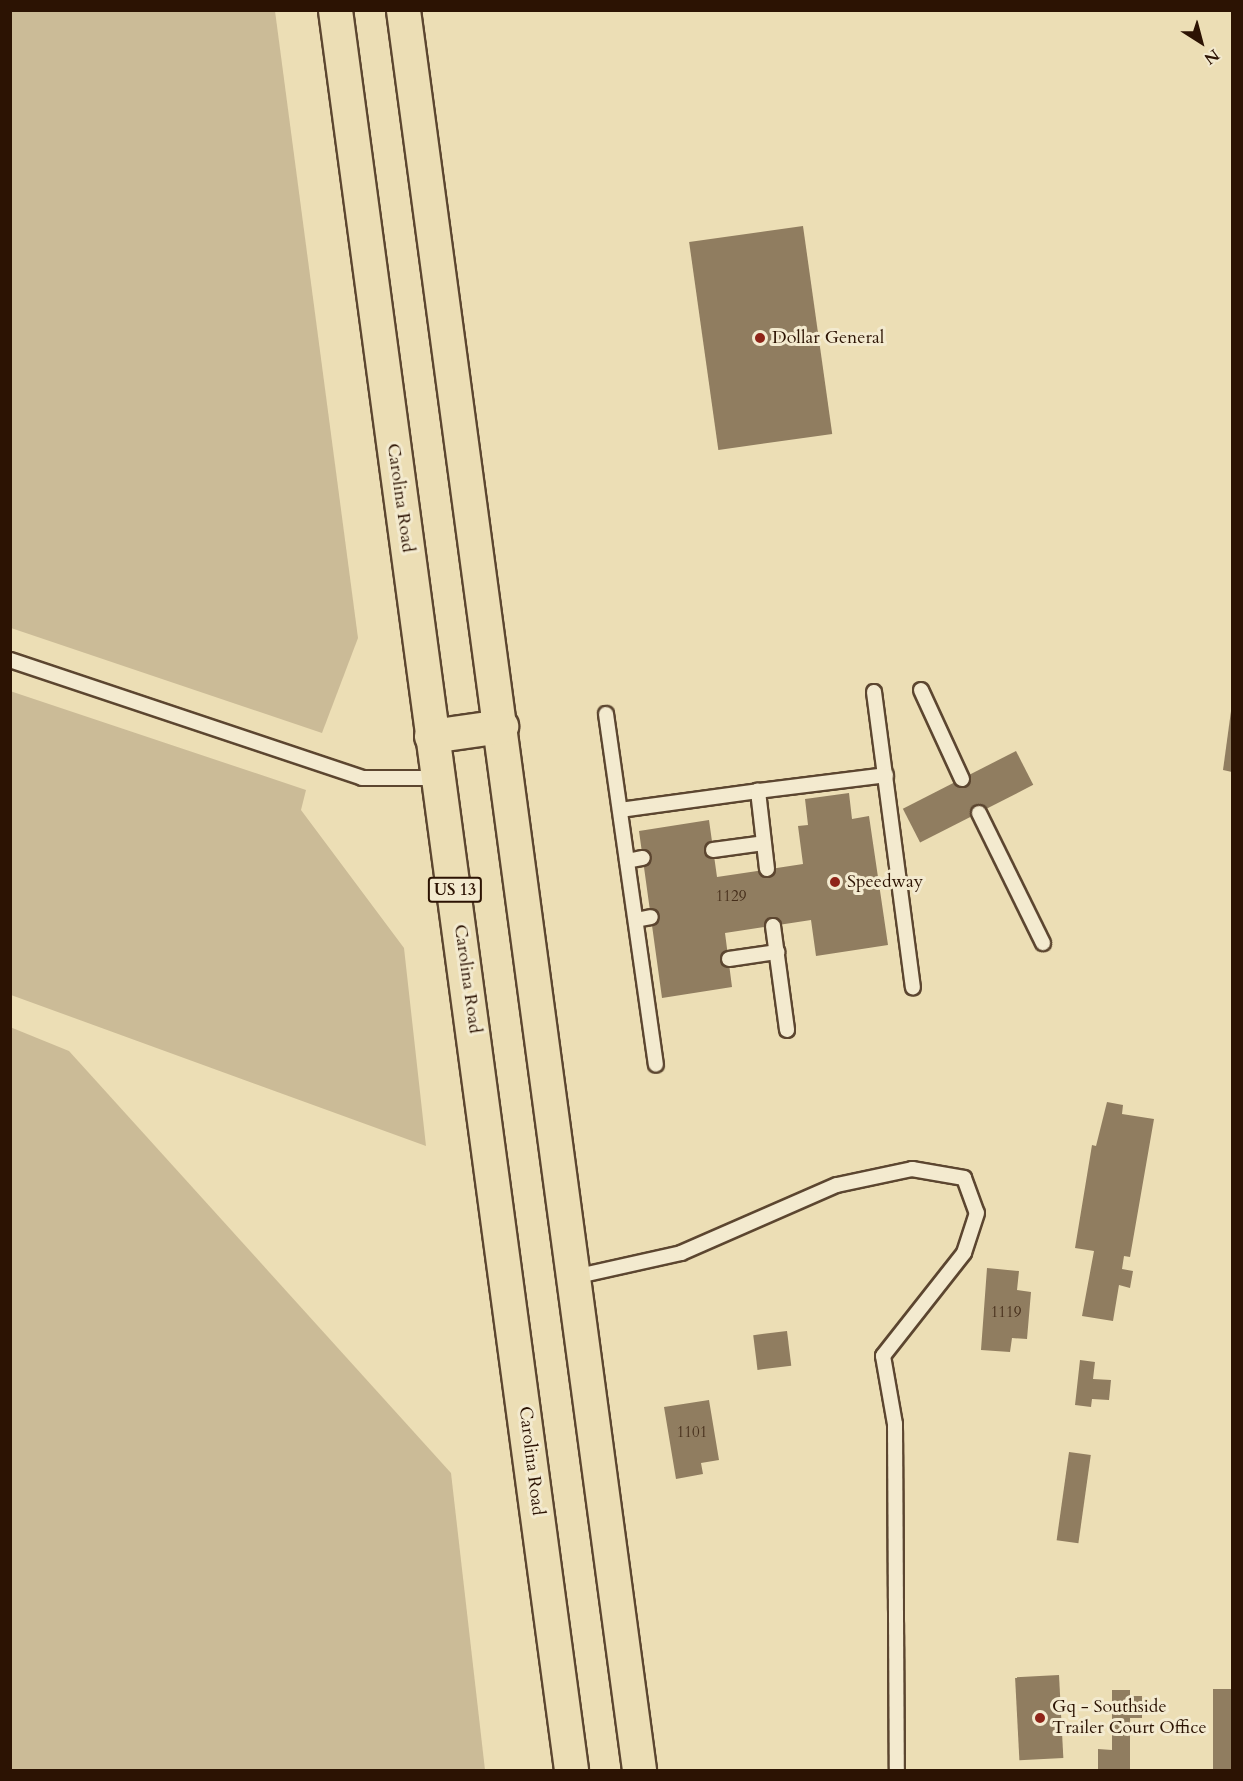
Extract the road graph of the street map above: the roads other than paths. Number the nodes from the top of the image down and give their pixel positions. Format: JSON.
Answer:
{"nodes":[{"id":1,"x":335,"y":10,"type":"edge"},
{"id":2,"x":403,"y":10,"type":"edge"},
{"id":3,"x":10,"y":660,"type":"edge"},
{"id":4,"x":921,"y":690,"type":"dead end"},
{"id":5,"x":874,"y":692,"type":"dead end"},
{"id":6,"x":606,"y":714,"type":"dead end"},
{"id":7,"x":501,"y":726,"type":"junction"},
{"id":8,"x":431,"y":736,"type":"junction"},
{"id":9,"x":886,"y":775,"type":"junction"},
{"id":10,"x":438,"y":778,"type":"junction"},
{"id":11,"x":962,"y":779,"type":"dead end"},
{"id":12,"x":758,"y":791,"type":"junction"},
{"id":13,"x":620,"y":810,"type":"junction"},
{"id":14,"x":979,"y":813,"type":"dead end"},
{"id":15,"x":764,"y":843,"type":"junction"},
{"id":16,"x":713,"y":850,"type":"dead end"},
{"id":17,"x":643,"y":858,"type":"dead end"},
{"id":18,"x":627,"y":861,"type":"junction"},
{"id":19,"x":767,"y":869,"type":"dead end"},
{"id":20,"x":651,"y":918,"type":"dead end"},
{"id":21,"x":636,"y":920,"type":"junction"},
{"id":22,"x":773,"y":926,"type":"dead end"},
{"id":23,"x":1043,"y":943,"type":"dead end"},
{"id":24,"x":777,"y":952,"type":"junction"},
{"id":25,"x":729,"y":959,"type":"dead end"},
{"id":26,"x":658,"y":969,"type":"dead end"},
{"id":27,"x":643,"y":972,"type":"junction"},
{"id":28,"x":913,"y":987,"type":"dead end"},
{"id":29,"x":787,"y":1030,"type":"dead end"},
{"id":30,"x":656,"y":1064,"type":"dead end"},
{"id":31,"x":574,"y":1277,"type":"junction"},
{"id":32,"x":572,"y":1770,"type":"edge"},
{"id":33,"x":639,"y":1770,"type":"edge"},
{"id":34,"x":897,"y":1770,"type":"edge"}],
"edges":[{"from":1,"to":8,"type":"highway","name":"Carolina Road","number":"US 13"},
{"from":2,"to":7,"type":"highway"},
{"from":3,"to":10,"type":"lane"},
{"from":4,"to":11,"type":"lane"},
{"from":5,"to":9,"type":"lane"},
{"from":6,"to":13,"type":"lane"},
{"from":7,"to":8,"type":"highway"},
{"from":7,"to":31,"type":"highway"},
{"from":8,"to":10,"type":"highway","name":"Carolina Road","number":"US 13"},
{"from":9,"to":12,"type":"lane"},
{"from":9,"to":28,"type":"lane"},
{"from":10,"to":32,"type":"highway","name":"Carolina Road","number":"US 13"},
{"from":12,"to":13,"type":"lane"},
{"from":12,"to":15,"type":"lane"},
{"from":13,"to":18,"type":"lane"},
{"from":14,"to":23,"type":"lane"},
{"from":15,"to":16,"type":"lane"},
{"from":15,"to":19,"type":"lane"},
{"from":17,"to":18,"type":"lane"},
{"from":18,"to":21,"type":"lane"},
{"from":20,"to":21,"type":"lane"},
{"from":21,"to":27,"type":"lane"},
{"from":22,"to":24,"type":"lane"},
{"from":24,"to":25,"type":"lane"},
{"from":24,"to":29,"type":"lane"},
{"from":26,"to":27,"type":"lane"},
{"from":27,"to":30,"type":"lane"},
{"from":31,"to":33,"type":"highway"},
{"from":31,"to":34,"type":"lane"}]}
